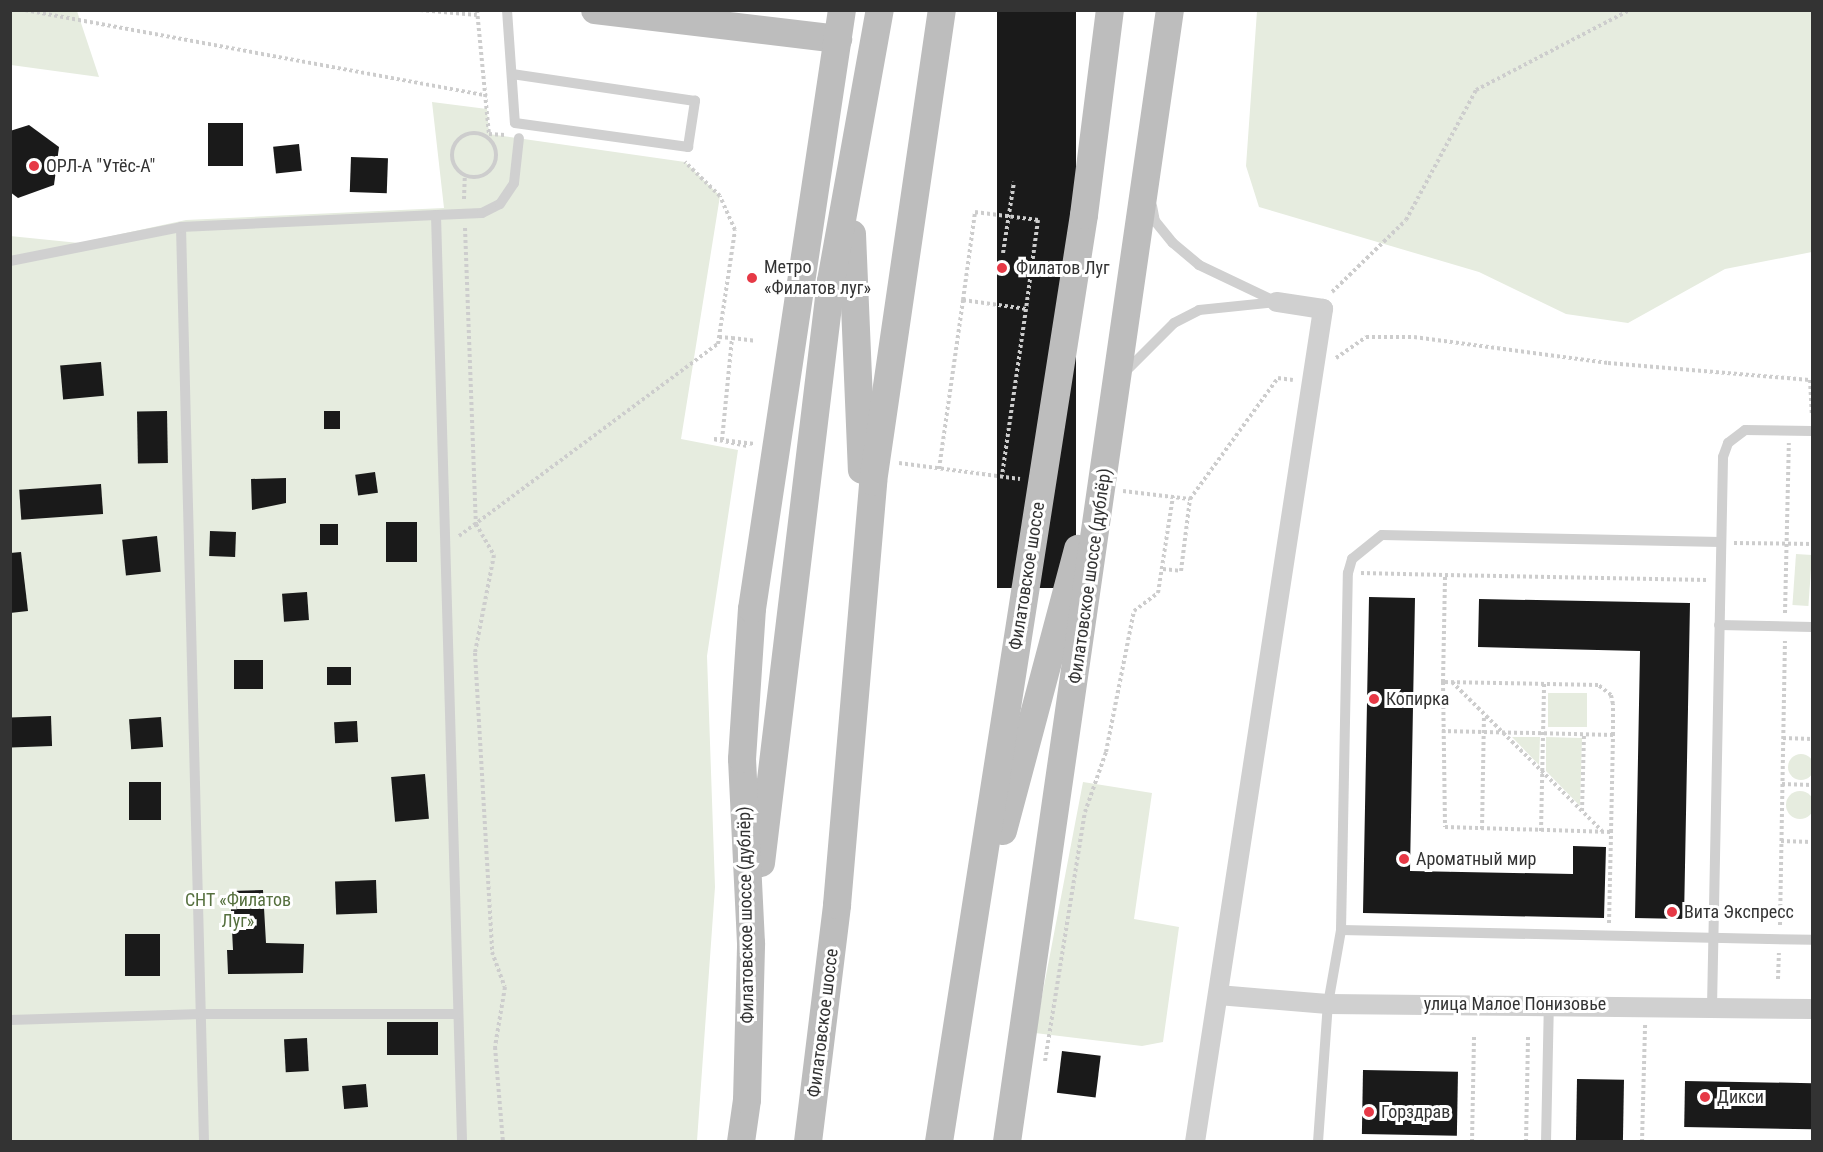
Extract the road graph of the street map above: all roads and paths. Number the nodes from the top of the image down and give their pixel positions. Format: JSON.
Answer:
{"nodes":[{"id":1,"x":25,"y":10,"type":"edge"},
{"id":2,"x":420,"y":10,"type":"edge"},
{"id":3,"x":507,"y":10,"type":"edge"},
{"id":4,"x":595,"y":10,"type":"edge"},
{"id":5,"x":842,"y":10,"type":"edge"},
{"id":6,"x":880,"y":10,"type":"edge"},
{"id":7,"x":942,"y":10,"type":"edge"},
{"id":8,"x":1110,"y":10,"type":"edge"},
{"id":9,"x":1170,"y":10,"type":"edge"},
{"id":10,"x":1630,"y":10,"type":"edge"},
{"id":11,"x":477,"y":13,"type":"edge"},
{"id":12,"x":838,"y":39,"type":"junction"},
{"id":13,"x":512,"y":74,"type":"junction"},
{"id":14,"x":487,"y":96,"type":"junction"},
{"id":15,"x":488,"y":109,"type":"dead end"},
{"id":16,"x":519,"y":138,"type":"dead end"},
{"id":17,"x":465,"y":176,"type":"junction"},
{"id":18,"x":1145,"y":178,"type":"junction"},
{"id":19,"x":1014,"y":182,"type":"dead end"},
{"id":20,"x":720,"y":196,"type":"dead end"},
{"id":21,"x":850,"y":196,"type":"junction"},
{"id":22,"x":464,"y":214,"type":"junction"},
{"id":23,"x":436,"y":215,"type":"junction"},
{"id":24,"x":1009,"y":217,"type":"junction"},
{"id":25,"x":181,"y":227,"type":"junction"},
{"id":26,"x":1003,"y":253,"type":"dead end"},
{"id":27,"x":10,"y":261,"type":"edge"},
{"id":28,"x":963,"y":300,"type":"junction"},
{"id":29,"x":1277,"y":302,"type":"junction"},
{"id":30,"x":1026,"y":309,"type":"junction"},
{"id":31,"x":1323,"y":309,"type":"junction"},
{"id":32,"x":719,"y":337,"type":"junction"},
{"id":33,"x":732,"y":338,"type":"junction"},
{"id":34,"x":755,"y":341,"type":"dead end"},
{"id":35,"x":1336,"y":358,"type":"dead end"},
{"id":36,"x":1296,"y":380,"type":"dead end"},
{"id":37,"x":1811,"y":380,"type":"edge"},
{"id":38,"x":1118,"y":381,"type":"junction"},
{"id":39,"x":1812,"y":414,"type":"edge"},
{"id":40,"x":1113,"y":420,"type":"junction"},
{"id":41,"x":1789,"y":431,"type":"junction"},
{"id":42,"x":1812,"y":431,"type":"edge"},
{"id":43,"x":722,"y":440,"type":"junction"},
{"id":44,"x":748,"y":446,"type":"dead end"},
{"id":45,"x":767,"y":446,"type":"dead end"},
{"id":46,"x":893,"y":462,"type":"dead end"},
{"id":47,"x":939,"y":469,"type":"junction"},
{"id":48,"x":1002,"y":476,"type":"junction"},
{"id":49,"x":1024,"y":479,"type":"dead end"},
{"id":50,"x":1116,"y":490,"type":"dead end"},
{"id":51,"x":1175,"y":497,"type":"junction"},
{"id":52,"x":1190,"y":498,"type":"junction"},
{"id":53,"x":476,"y":524,"type":"junction"},
{"id":54,"x":454,"y":540,"type":"dead end"},
{"id":55,"x":1721,"y":542,"type":"junction"},
{"id":56,"x":1786,"y":544,"type":"junction"},
{"id":57,"x":1812,"y":544,"type":"edge"},
{"id":58,"x":866,"y":554,"type":"junction"},
{"id":59,"x":1164,"y":569,"type":"junction"},
{"id":60,"x":1348,"y":573,"type":"junction"},
{"id":61,"x":1445,"y":575,"type":"junction"},
{"id":62,"x":1720,"y":581,"type":"junction"},
{"id":63,"x":1719,"y":625,"type":"junction"},
{"id":64,"x":1785,"y":626,"type":"junction"},
{"id":65,"x":1812,"y":627,"type":"edge"},
{"id":66,"x":1443,"y":682,"type":"junction"},
{"id":67,"x":1452,"y":682,"type":"junction"},
{"id":68,"x":1544,"y":684,"type":"junction"},
{"id":69,"x":1484,"y":714,"type":"junction"},
{"id":70,"x":1442,"y":731,"type":"junction"},
{"id":71,"x":1484,"y":732,"type":"junction"},
{"id":72,"x":1503,"y":733,"type":"junction"},
{"id":73,"x":1543,"y":734,"type":"junction"},
{"id":74,"x":1584,"y":734,"type":"junction"},
{"id":75,"x":1613,"y":735,"type":"junction"},
{"id":76,"x":1783,"y":738,"type":"junction"},
{"id":77,"x":1812,"y":739,"type":"edge"},
{"id":78,"x":1542,"y":772,"type":"junction"},
{"id":79,"x":1782,"y":784,"type":"junction"},
{"id":80,"x":1812,"y":785,"type":"edge"},
{"id":81,"x":1582,"y":812,"type":"junction"},
{"id":82,"x":1482,"y":829,"type":"junction"},
{"id":83,"x":1541,"y":831,"type":"junction"},
{"id":84,"x":1602,"y":832,"type":"junction"},
{"id":85,"x":1611,"y":832,"type":"junction"},
{"id":86,"x":1781,"y":841,"type":"junction"},
{"id":87,"x":1812,"y":842,"type":"edge"},
{"id":88,"x":1609,"y":918,"type":"dead end"},
{"id":89,"x":1341,"y":930,"type":"junction"},
{"id":90,"x":1713,"y":938,"type":"junction"},
{"id":91,"x":1779,"y":939,"type":"junction"},
{"id":92,"x":1812,"y":940,"type":"edge"},
{"id":93,"x":751,"y":943,"type":"junction"},
{"id":94,"x":963,"y":978,"type":"junction"},
{"id":95,"x":1778,"y":979,"type":"dead end"},
{"id":96,"x":1218,"y":995,"type":"junction"},
{"id":97,"x":1549,"y":1003,"type":"junction"},
{"id":98,"x":1328,"y":1004,"type":"junction"},
{"id":99,"x":1645,"y":1005,"type":"junction"},
{"id":100,"x":1712,"y":1007,"type":"junction"},
{"id":101,"x":1812,"y":1009,"type":"edge"},
{"id":102,"x":201,"y":1014,"type":"junction"},
{"id":103,"x":457,"y":1014,"type":"junction"},
{"id":104,"x":10,"y":1020,"type":"edge"},
{"id":105,"x":1474,"y":1036,"type":"dead end"},
{"id":106,"x":1528,"y":1037,"type":"dead end"},
{"id":107,"x":1043,"y":1070,"type":"dead end"},
{"id":108,"x":204,"y":1142,"type":"edge"},
{"id":109,"x":462,"y":1142,"type":"edge"},
{"id":110,"x":503,"y":1142,"type":"edge"},
{"id":111,"x":741,"y":1142,"type":"edge"},
{"id":112,"x":808,"y":1142,"type":"edge"},
{"id":113,"x":939,"y":1142,"type":"edge"},
{"id":114,"x":1007,"y":1142,"type":"edge"},
{"id":115,"x":1195,"y":1142,"type":"edge"},
{"id":116,"x":1318,"y":1142,"type":"edge"},
{"id":117,"x":1472,"y":1142,"type":"edge"},
{"id":118,"x":1526,"y":1142,"type":"edge"},
{"id":119,"x":1546,"y":1142,"type":"edge"},
{"id":120,"x":1642,"y":1142,"type":"edge"}],
"edges":[{"from":1,"to":14,"type":"path"},
{"from":2,"to":11,"type":"path"},
{"from":3,"to":13,"type":"lane"},
{"from":4,"to":12,"type":"street"},
{"from":5,"to":12,"type":"street","name":"Филатовское шоссе (дублёр)"},
{"from":6,"to":21,"type":"street"},
{"from":7,"to":58,"type":"street","name":"Филатовское шоссе"},
{"from":8,"to":94,"type":"street","name":"Филатовское шоссе"},
{"from":9,"to":18,"type":"street","name":"Филатовское шоссе (дублёр)"},
{"from":10,"to":31,"type":"path"},
{"from":11,"to":14,"type":"path"},
{"from":12,"to":93,"type":"street","name":"Филатовское шоссе (дублёр)"},
{"from":13,"to":13,"type":"lane"},
{"from":14,"to":15,"type":"path"},
{"from":16,"to":22,"type":"lane"},
{"from":17,"to":17,"type":"path"},
{"from":17,"to":22,"type":"path"},
{"from":18,"to":29,"type":"lane"},
{"from":18,"to":38,"type":"street","name":"Филатовское шоссе (дублёр)"},
{"from":19,"to":24,"type":"path"},
{"from":20,"to":32,"type":"path"},
{"from":21,"to":58,"type":"street"},
{"from":21,"to":93,"type":"street"},
{"from":22,"to":23,"type":"lane"},
{"from":22,"to":53,"type":"path"},
{"from":23,"to":25,"type":"lane"},
{"from":23,"to":103,"type":"lane"},
{"from":24,"to":26,"type":"path"},
{"from":24,"to":28,"type":"path"},
{"from":24,"to":30,"type":"path"},
{"from":25,"to":27,"type":"lane"},
{"from":25,"to":102,"type":"lane"},
{"from":28,"to":30,"type":"path"},
{"from":28,"to":47,"type":"path"},
{"from":29,"to":31,"type":"street"},
{"from":29,"to":38,"type":"lane"},
{"from":30,"to":48,"type":"path"},
{"from":31,"to":96,"type":"street"},
{"from":32,"to":33,"type":"path"},
{"from":32,"to":53,"type":"path"},
{"from":33,"to":34,"type":"path"},
{"from":33,"to":43,"type":"path"},
{"from":35,"to":37,"type":"path"},
{"from":36,"to":52,"type":"path"},
{"from":37,"to":39,"type":"path"},
{"from":38,"to":40,"type":"street","name":"Филатовское шоссе (дублёр)"},
{"from":40,"to":94,"type":"street"},
{"from":40,"to":114,"type":"street","name":"Филатовское шоссе (дублёр)"},
{"from":41,"to":42,"type":"lane"},
{"from":41,"to":55,"type":"lane"},
{"from":41,"to":56,"type":"path"},
{"from":43,"to":44,"type":"path"},
{"from":43,"to":45,"type":"path"},
{"from":46,"to":47,"type":"path"},
{"from":47,"to":48,"type":"path"},
{"from":48,"to":49,"type":"path"},
{"from":50,"to":51,"type":"path"},
{"from":51,"to":52,"type":"path"},
{"from":51,"to":59,"type":"path"},
{"from":52,"to":59,"type":"path"},
{"from":53,"to":54,"type":"path"},
{"from":53,"to":110,"type":"path"},
{"from":55,"to":56,"type":"path"},
{"from":55,"to":60,"type":"lane"},
{"from":55,"to":62,"type":"lane"},
{"from":56,"to":57,"type":"path"},
{"from":56,"to":64,"type":"path"},
{"from":58,"to":112,"type":"street","name":"Филатовское шоссе"},
{"from":59,"to":107,"type":"path"},
{"from":60,"to":61,"type":"path"},
{"from":60,"to":89,"type":"lane"},
{"from":61,"to":62,"type":"path"},
{"from":61,"to":66,"type":"path"},
{"from":62,"to":63,"type":"lane"},
{"from":63,"to":64,"type":"lane"},
{"from":63,"to":90,"type":"lane"},
{"from":64,"to":65,"type":"lane"},
{"from":64,"to":76,"type":"path"},
{"from":66,"to":67,"type":"path"},
{"from":66,"to":70,"type":"path"},
{"from":67,"to":68,"type":"path"},
{"from":67,"to":69,"type":"path"},
{"from":68,"to":73,"type":"path"},
{"from":68,"to":75,"type":"path"},
{"from":69,"to":71,"type":"path"},
{"from":69,"to":72,"type":"path"},
{"from":70,"to":71,"type":"path"},
{"from":70,"to":82,"type":"path"},
{"from":71,"to":72,"type":"path"},
{"from":71,"to":82,"type":"path"},
{"from":72,"to":73,"type":"path"},
{"from":72,"to":78,"type":"path"},
{"from":73,"to":74,"type":"path"},
{"from":73,"to":78,"type":"path"},
{"from":74,"to":75,"type":"path"},
{"from":74,"to":81,"type":"path"},
{"from":75,"to":85,"type":"path"},
{"from":76,"to":77,"type":"path"},
{"from":76,"to":79,"type":"path"},
{"from":78,"to":81,"type":"path"},
{"from":78,"to":83,"type":"path"},
{"from":79,"to":80,"type":"path"},
{"from":79,"to":86,"type":"path"},
{"from":81,"to":84,"type":"path"},
{"from":82,"to":83,"type":"path"},
{"from":83,"to":84,"type":"path"},
{"from":84,"to":85,"type":"path"},
{"from":85,"to":88,"type":"path"},
{"from":86,"to":87,"type":"path"},
{"from":86,"to":91,"type":"path"},
{"from":89,"to":90,"type":"lane"},
{"from":89,"to":98,"type":"lane"},
{"from":90,"to":91,"type":"lane"},
{"from":90,"to":100,"type":"lane"},
{"from":91,"to":92,"type":"lane"},
{"from":91,"to":95,"type":"path"},
{"from":93,"to":111,"type":"street","name":"Филатовское шоссе (дублёр)"},
{"from":94,"to":113,"type":"street","name":"Филатовское шоссе"},
{"from":96,"to":98,"type":"street","name":"улица Малое Понизовье"},
{"from":96,"to":115,"type":"street"},
{"from":97,"to":98,"type":"street","name":"улица Малое Понизовье"},
{"from":97,"to":99,"type":"street","name":"улица Малое Понизовье"},
{"from":97,"to":119,"type":"lane"},
{"from":98,"to":116,"type":"lane"},
{"from":99,"to":100,"type":"street","name":"улица Малое Понизовье"},
{"from":99,"to":120,"type":"path"},
{"from":100,"to":101,"type":"street","name":"улица Малое Понизовье"},
{"from":102,"to":103,"type":"lane"},
{"from":102,"to":104,"type":"lane"},
{"from":102,"to":108,"type":"lane"},
{"from":103,"to":109,"type":"lane"},
{"from":105,"to":117,"type":"path"},
{"from":106,"to":118,"type":"path"}]}
